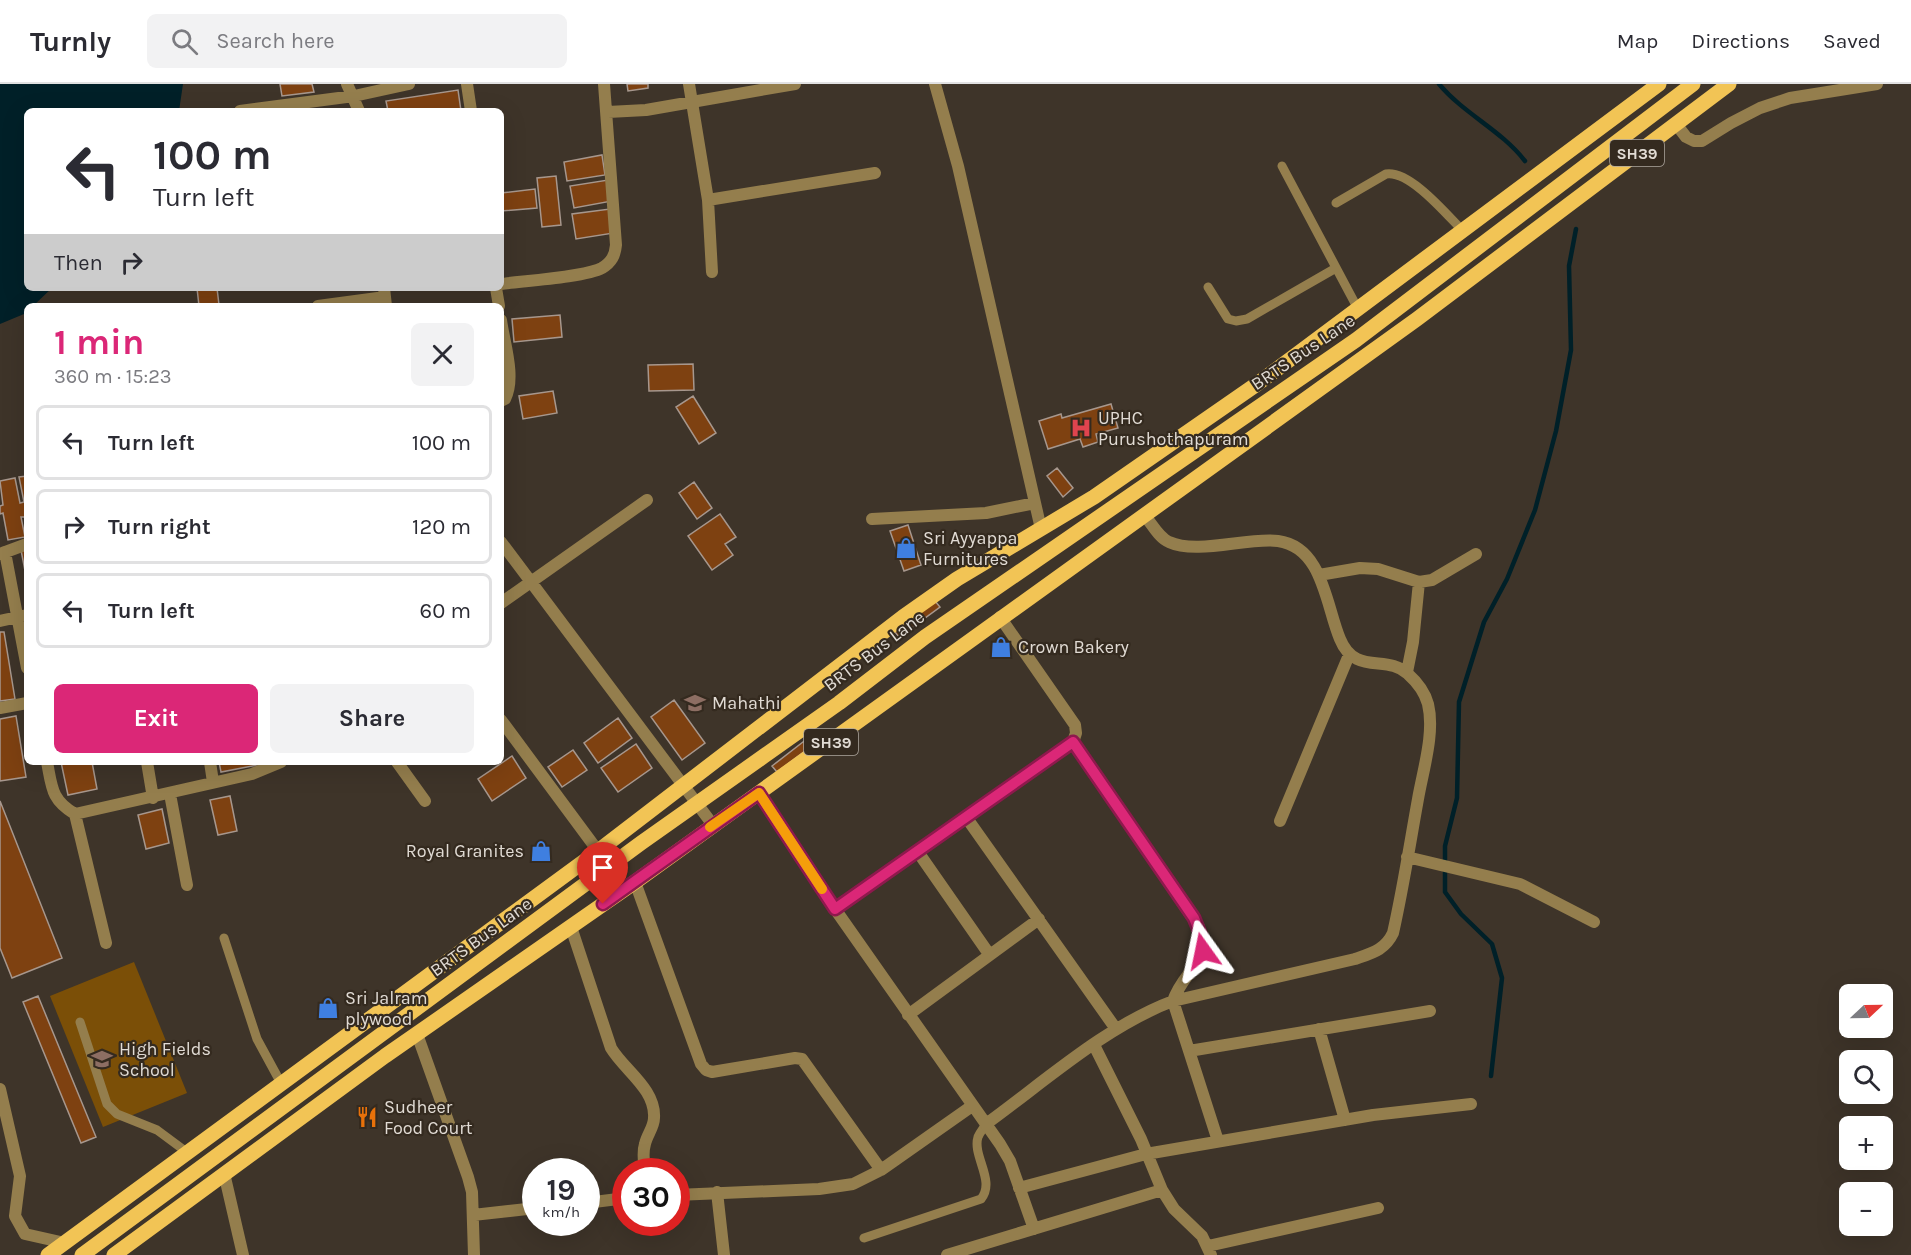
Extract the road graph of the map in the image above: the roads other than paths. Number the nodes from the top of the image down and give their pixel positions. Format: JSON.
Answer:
{"nodes":[{"id":1,"x":347,"y":84,"type":"edge"},
{"id":2,"x":409,"y":84,"type":"edge"},
{"id":3,"x":467,"y":84,"type":"edge"},
{"id":4,"x":604,"y":84,"type":"edge"},
{"id":5,"x":689,"y":84,"type":"edge"},
{"id":6,"x":795,"y":84,"type":"edge"},
{"id":7,"x":936,"y":84,"type":"edge"},
{"id":8,"x":1659,"y":84,"type":"edge"},
{"id":9,"x":1693,"y":84,"type":"edge"},
{"id":10,"x":1729,"y":84,"type":"edge"},
{"id":11,"x":1877,"y":84,"type":"edge"},
{"id":12,"x":354,"y":96,"type":"junction"},
{"id":13,"x":692,"y":103,"type":"junction"},
{"id":14,"x":263,"y":108,"type":"edge"},
{"id":15,"x":358,"y":108,"type":"edge"},
{"id":16,"x":471,"y":108,"type":"edge"},
{"id":17,"x":608,"y":112,"type":"junction"},
{"id":18,"x":1676,"y":124,"type":"junction"},
{"id":19,"x":1282,"y":166,"type":"dead end"},
{"id":20,"x":875,"y":173,"type":"dead end"},
{"id":21,"x":708,"y":200,"type":"junction"},
{"id":22,"x":1336,"y":203,"type":"dead end"},
{"id":23,"x":1463,"y":231,"type":"junction"},
{"id":24,"x":1336,"y":268,"type":"junction"},
{"id":25,"x":712,"y":272,"type":"dead end"},
{"id":26,"x":504,"y":284,"type":"edge"},
{"id":27,"x":1208,"y":287,"type":"dead end"},
{"id":28,"x":385,"y":297,"type":"edge"},
{"id":29,"x":340,"y":303,"type":"edge"},
{"id":30,"x":1358,"y":309,"type":"junction"},
{"id":31,"x":504,"y":342,"type":"edge"},
{"id":32,"x":504,"y":400,"type":"edge"},
{"id":33,"x":647,"y":500,"type":"dead end"},
{"id":34,"x":1035,"y":502,"type":"junction"},
{"id":35,"x":1145,"y":516,"type":"junction"},
{"id":36,"x":872,"y":519,"type":"dead end"},
{"id":37,"x":1041,"y":530,"type":"junction"},
{"id":38,"x":24,"y":545,"type":"edge"},
{"id":39,"x":504,"y":546,"type":"edge"},
{"id":40,"x":2,"y":553,"type":"edge"},
{"id":41,"x":1476,"y":554,"type":"dead end"},
{"id":42,"x":1319,"y":575,"type":"junction"},
{"id":43,"x":530,"y":581,"type":"junction"},
{"id":44,"x":1419,"y":582,"type":"junction"},
{"id":45,"x":504,"y":601,"type":"edge"},
{"id":46,"x":22,"y":616,"type":"edge"},
{"id":47,"x":1000,"y":617,"type":"junction"},
{"id":48,"x":0,"y":621,"type":"edge"},
{"id":49,"x":24,"y":637,"type":"edge"},
{"id":50,"x":1349,"y":655,"type":"junction"},
{"id":51,"x":1407,"y":672,"type":"junction"},
{"id":52,"x":24,"y":704,"type":"edge"},
{"id":53,"x":0,"y":708,"type":"edge"},
{"id":54,"x":504,"y":724,"type":"edge"},
{"id":55,"x":1073,"y":742,"type":"junction"},
{"id":56,"x":48,"y":765,"type":"edge"},
{"id":57,"x":148,"y":765,"type":"edge"},
{"id":58,"x":210,"y":765,"type":"edge"},
{"id":59,"x":274,"y":765,"type":"edge"},
{"id":60,"x":399,"y":765,"type":"edge"},
{"id":61,"x":213,"y":782,"type":"junction"},
{"id":62,"x":685,"y":785,"type":"junction"},
{"id":63,"x":759,"y":793,"type":"junction"},
{"id":64,"x":170,"y":794,"type":"junction"},
{"id":65,"x":153,"y":798,"type":"junction"},
{"id":66,"x":425,"y":801,"type":"dead end"},
{"id":67,"x":697,"y":804,"type":"junction"},
{"id":68,"x":75,"y":814,"type":"junction"},
{"id":69,"x":966,"y":817,"type":"junction"},
{"id":70,"x":1280,"y":820,"type":"dead end"},
{"id":71,"x":713,"y":825,"type":"junction"},
{"id":72,"x":598,"y":851,"type":"junction"},
{"id":73,"x":918,"y":852,"type":"junction"},
{"id":74,"x":1407,"y":857,"type":"junction"},
{"id":75,"x":635,"y":882,"type":"junction"},
{"id":76,"x":187,"y":885,"type":"dead end"},
{"id":77,"x":835,"y":909,"type":"junction"},
{"id":78,"x":1039,"y":919,"type":"junction"},
{"id":79,"x":1594,"y":922,"type":"dead end"},
{"id":80,"x":571,"y":927,"type":"junction"},
{"id":81,"x":224,"y":938,"type":"dead end"},
{"id":82,"x":106,"y":943,"type":"dead end"},
{"id":83,"x":989,"y":954,"type":"junction"},
{"id":84,"x":1173,"y":1001,"type":"junction"},
{"id":85,"x":1430,"y":1011,"type":"dead end"},
{"id":86,"x":908,"y":1015,"type":"junction"},
{"id":87,"x":80,"y":1022,"type":"dead end"},
{"id":88,"x":1116,"y":1029,"type":"junction"},
{"id":89,"x":1319,"y":1029,"type":"junction"},
{"id":90,"x":417,"y":1034,"type":"junction"},
{"id":91,"x":1094,"y":1045,"type":"junction"},
{"id":92,"x":1189,"y":1051,"type":"junction"},
{"id":93,"x":282,"y":1085,"type":"junction"},
{"id":94,"x":0,"y":1089,"type":"edge"},
{"id":95,"x":1471,"y":1104,"type":"dead end"},
{"id":96,"x":972,"y":1106,"type":"junction"},
{"id":97,"x":1345,"y":1120,"type":"junction"},
{"id":98,"x":986,"y":1124,"type":"junction"},
{"id":99,"x":1218,"y":1141,"type":"junction"},
{"id":100,"x":188,"y":1153,"type":"junction"},
{"id":101,"x":1146,"y":1154,"type":"junction"},
{"id":102,"x":644,"y":1158,"type":"edge"},
{"id":103,"x":881,"y":1170,"type":"junction"},
{"id":104,"x":224,"y":1173,"type":"junction"},
{"id":105,"x":1019,"y":1188,"type":"junction"},
{"id":106,"x":1162,"y":1190,"type":"junction"},
{"id":107,"x":717,"y":1192,"type":"junction"},
{"id":108,"x":690,"y":1194,"type":"edge"},
{"id":109,"x":1378,"y":1208,"type":"dead end"},
{"id":110,"x":522,"y":1210,"type":"edge"},
{"id":111,"x":473,"y":1215,"type":"junction"},
{"id":112,"x":1034,"y":1229,"type":"junction"},
{"id":113,"x":864,"y":1238,"type":"dead end"},
{"id":114,"x":65,"y":1243,"type":"junction"},
{"id":115,"x":1210,"y":1251,"type":"edge"},
{"id":116,"x":48,"y":1255,"type":"edge"},
{"id":117,"x":82,"y":1255,"type":"edge"},
{"id":118,"x":114,"y":1255,"type":"edge"},
{"id":119,"x":243,"y":1255,"type":"edge"},
{"id":120,"x":474,"y":1255,"type":"edge"},
{"id":121,"x":724,"y":1255,"type":"edge"},
{"id":122,"x":947,"y":1255,"type":"edge"}],
"edges":[{"from":1,"to":12,"type":"street"},
{"from":2,"to":12,"type":"street"},
{"from":3,"to":16,"type":"street"},
{"from":4,"to":17,"type":"street"},
{"from":5,"to":13,"type":"street"},
{"from":6,"to":13,"type":"street"},
{"from":7,"to":34,"type":"street"},
{"from":8,"to":23,"type":"main road","number":"SH39"},
{"from":9,"to":67,"type":"main road","name":"BRTS Bus Lane"},
{"from":10,"to":18,"type":"main road","number":"SH39"},
{"from":11,"to":18,"type":"street"},
{"from":12,"to":14,"type":"street"},
{"from":12,"to":15,"type":"street"},
{"from":13,"to":17,"type":"street"},
{"from":13,"to":21,"type":"street"},
{"from":17,"to":26,"type":"street"},
{"from":18,"to":35,"type":"main road","number":"SH39"},
{"from":19,"to":24,"type":"lane"},
{"from":20,"to":21,"type":"street"},
{"from":21,"to":25,"type":"street"},
{"from":22,"to":23,"type":"lane"},
{"from":23,"to":30,"type":"main road","number":"SH39"},
{"from":24,"to":27,"type":"lane"},
{"from":24,"to":30,"type":"lane"},
{"from":28,"to":29,"type":"street"},
{"from":30,"to":37,"type":"main road","number":"SH39"},
{"from":31,"to":32,"type":"street"},
{"from":33,"to":43,"type":"street"},
{"from":34,"to":36,"type":"street"},
{"from":34,"to":37,"type":"street"},
{"from":35,"to":42,"type":"street"},
{"from":35,"to":47,"type":"main road","number":"SH39"},
{"from":37,"to":62,"type":"main road","number":"SH39"},
{"from":38,"to":40,"type":"street"},
{"from":39,"to":43,"type":"street"},
{"from":40,"to":46,"type":"street"},
{"from":41,"to":44,"type":"street"},
{"from":42,"to":44,"type":"street"},
{"from":42,"to":50,"type":"street"},
{"from":43,"to":45,"type":"street"},
{"from":43,"to":62,"type":"street"},
{"from":44,"to":51,"type":"street"},
{"from":46,"to":48,"type":"street"},
{"from":46,"to":49,"type":"street"},
{"from":47,"to":55,"type":"street"},
{"from":47,"to":63,"type":"main road","number":"SH39"},
{"from":50,"to":51,"type":"street"},
{"from":50,"to":70,"type":"street"},
{"from":51,"to":74,"type":"street"},
{"from":52,"to":53,"type":"street"},
{"from":54,"to":72,"type":"street"},
{"from":55,"to":69,"type":"street"},
{"from":55,"to":84,"type":"street"},
{"from":56,"to":68,"type":"street"},
{"from":57,"to":65,"type":"street"},
{"from":58,"to":61,"type":"street"},
{"from":59,"to":61,"type":"street"},
{"from":60,"to":66,"type":"street"},
{"from":61,"to":64,"type":"street"},
{"from":62,"to":67,"type":"street"},
{"from":62,"to":72,"type":"main road","number":"SH39"},
{"from":63,"to":71,"type":"main road","number":"SH39"},
{"from":63,"to":77,"type":"street"},
{"from":64,"to":65,"type":"street"},
{"from":64,"to":76,"type":"street"},
{"from":65,"to":68,"type":"street"},
{"from":67,"to":71,"type":"street"},
{"from":67,"to":117,"type":"main road","name":"BRTS Bus Lane"},
{"from":68,"to":82,"type":"street"},
{"from":69,"to":73,"type":"street"},
{"from":69,"to":78,"type":"street"},
{"from":71,"to":75,"type":"main road","number":"SH39"},
{"from":72,"to":93,"type":"main road","number":"SH39"},
{"from":73,"to":77,"type":"street"},
{"from":73,"to":83,"type":"street"},
{"from":74,"to":79,"type":"street"},
{"from":74,"to":84,"type":"street"},
{"from":75,"to":80,"type":"main road","number":"SH39"},
{"from":75,"to":103,"type":"street"},
{"from":77,"to":86,"type":"street"},
{"from":78,"to":83,"type":"street"},
{"from":78,"to":88,"type":"street"},
{"from":80,"to":90,"type":"main road","number":"SH39"},
{"from":80,"to":102,"type":"street"},
{"from":81,"to":93,"type":"lane"},
{"from":83,"to":86,"type":"street"},
{"from":84,"to":88,"type":"street"},
{"from":84,"to":92,"type":"street"},
{"from":85,"to":89,"type":"street"},
{"from":86,"to":96,"type":"street"},
{"from":87,"to":100,"type":"lane"},
{"from":88,"to":91,"type":"street"},
{"from":89,"to":92,"type":"street"},
{"from":89,"to":97,"type":"street"},
{"from":90,"to":104,"type":"main road","number":"SH39"},
{"from":90,"to":111,"type":"street"},
{"from":91,"to":98,"type":"street"},
{"from":91,"to":101,"type":"street"},
{"from":92,"to":99,"type":"street"},
{"from":93,"to":100,"type":"main road","number":"SH39"},
{"from":94,"to":114,"type":"street"},
{"from":95,"to":97,"type":"street"},
{"from":96,"to":98,"type":"street"},
{"from":96,"to":103,"type":"street"},
{"from":97,"to":99,"type":"street"},
{"from":98,"to":105,"type":"street"},
{"from":98,"to":113,"type":"lane"},
{"from":99,"to":101,"type":"street"},
{"from":100,"to":114,"type":"main road","number":"SH39"},
{"from":101,"to":105,"type":"street"},
{"from":101,"to":106,"type":"street"},
{"from":103,"to":107,"type":"street"},
{"from":104,"to":118,"type":"main road","number":"SH39"},
{"from":104,"to":119,"type":"street"},
{"from":105,"to":112,"type":"street"},
{"from":106,"to":112,"type":"street"},
{"from":106,"to":115,"type":"street"},
{"from":107,"to":108,"type":"street"},
{"from":107,"to":121,"type":"street"},
{"from":109,"to":115,"type":"street"},
{"from":110,"to":111,"type":"street"},
{"from":111,"to":120,"type":"street"},
{"from":112,"to":122,"type":"street"},
{"from":114,"to":116,"type":"main road","number":"SH39"}]}
